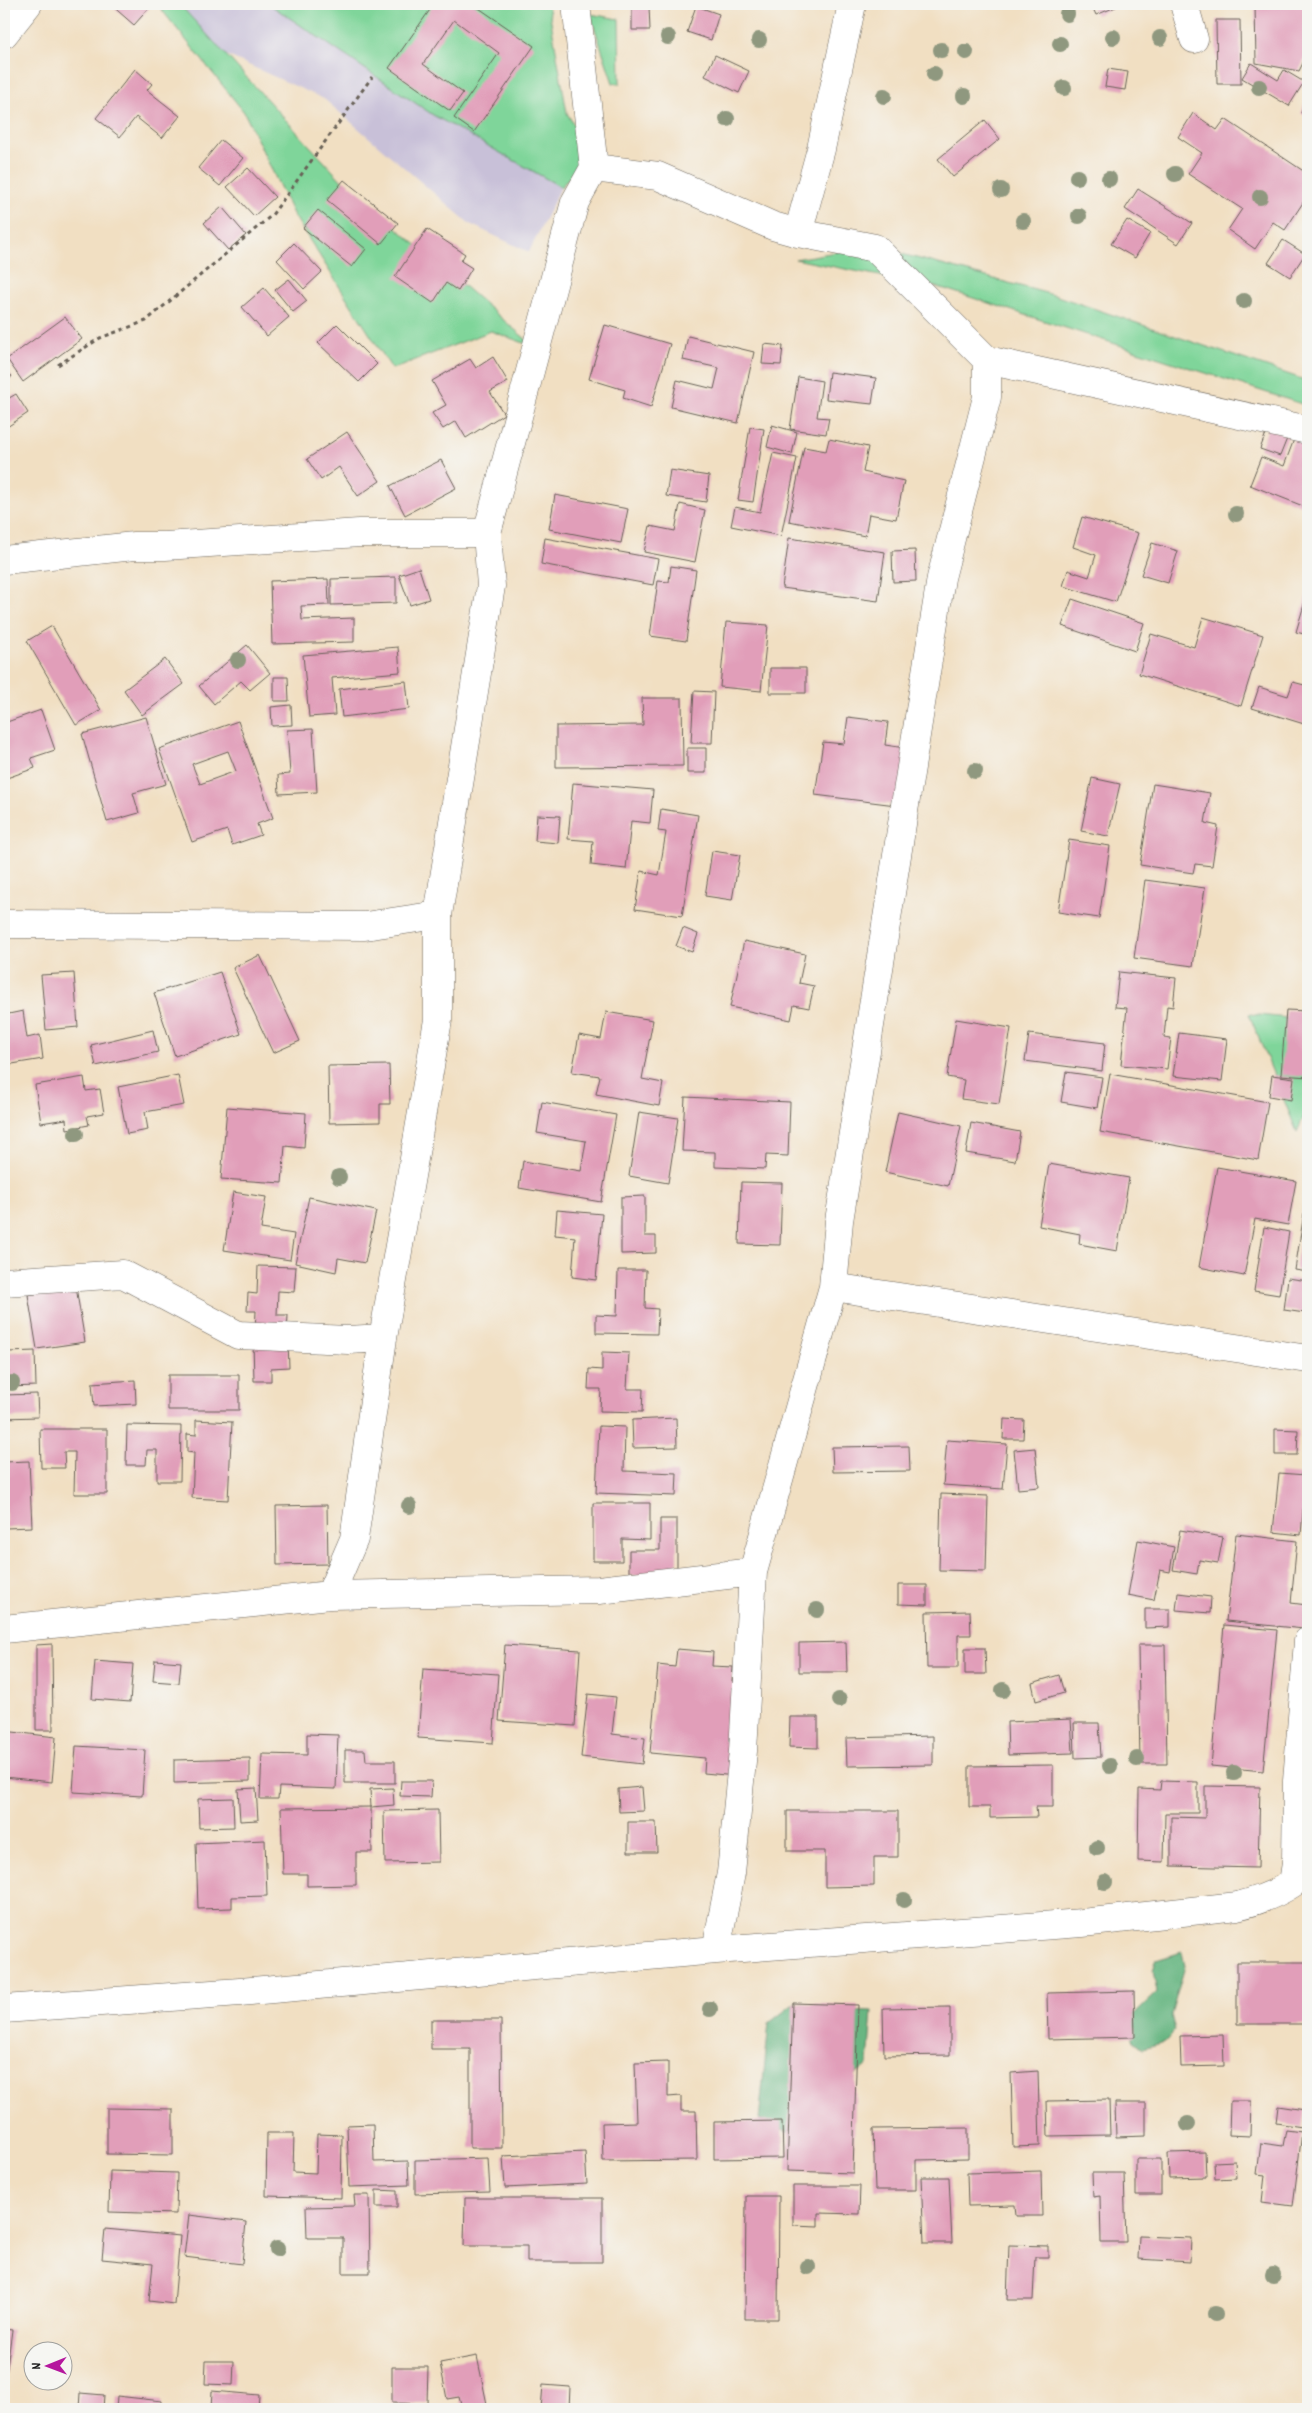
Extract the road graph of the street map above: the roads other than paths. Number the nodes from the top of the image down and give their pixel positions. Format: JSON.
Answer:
{"nodes":[{"id":1,"x":28,"y":4,"type":"edge"},
{"id":2,"x":576,"y":4,"type":"edge"},
{"id":3,"x":852,"y":4,"type":"edge"},
{"id":4,"x":1184,"y":4,"type":"edge"},
{"id":5,"x":4,"y":34,"type":"edge"},
{"id":6,"x":1194,"y":39,"type":"dead end"},
{"id":7,"x":594,"y":168,"type":"junction"},
{"id":8,"x":798,"y":233,"type":"junction"},
{"id":9,"x":987,"y":360,"type":"junction"},
{"id":10,"x":1308,"y":430,"type":"edge"},
{"id":11,"x":487,"y":533,"type":"junction"},
{"id":12,"x":4,"y":560,"type":"edge"},
{"id":13,"x":438,"y":915,"type":"junction"},
{"id":14,"x":4,"y":924,"type":"edge"},
{"id":15,"x":4,"y":1282,"type":"edge"},
{"id":16,"x":833,"y":1287,"type":"junction"},
{"id":17,"x":383,"y":1338,"type":"junction"},
{"id":18,"x":1308,"y":1358,"type":"edge"},
{"id":19,"x":753,"y":1572,"type":"junction"},
{"id":20,"x":330,"y":1595,"type":"junction"},
{"id":21,"x":4,"y":1629,"type":"edge"},
{"id":22,"x":1308,"y":1641,"type":"edge"},
{"id":23,"x":1300,"y":1885,"type":"edge"},
{"id":24,"x":716,"y":1950,"type":"junction"},
{"id":25,"x":4,"y":2009,"type":"edge"}],
"edges":[{"from":1,"to":5,"type":"street"},
{"from":2,"to":7,"type":"street"},
{"from":3,"to":8,"type":"street"},
{"from":4,"to":6,"type":"street"},
{"from":7,"to":8,"type":"street"},
{"from":7,"to":11,"type":"street"},
{"from":8,"to":9,"type":"street"},
{"from":9,"to":10,"type":"street"},
{"from":9,"to":16,"type":"street"},
{"from":11,"to":12,"type":"street"},
{"from":11,"to":13,"type":"street"},
{"from":13,"to":14,"type":"street"},
{"from":13,"to":17,"type":"street"},
{"from":15,"to":17,"type":"street"},
{"from":16,"to":18,"type":"street"},
{"from":16,"to":19,"type":"street"},
{"from":17,"to":20,"type":"street"},
{"from":19,"to":20,"type":"street"},
{"from":19,"to":24,"type":"street"},
{"from":20,"to":21,"type":"street"},
{"from":22,"to":23,"type":"street"},
{"from":23,"to":24,"type":"street"},
{"from":24,"to":25,"type":"street"}]}
